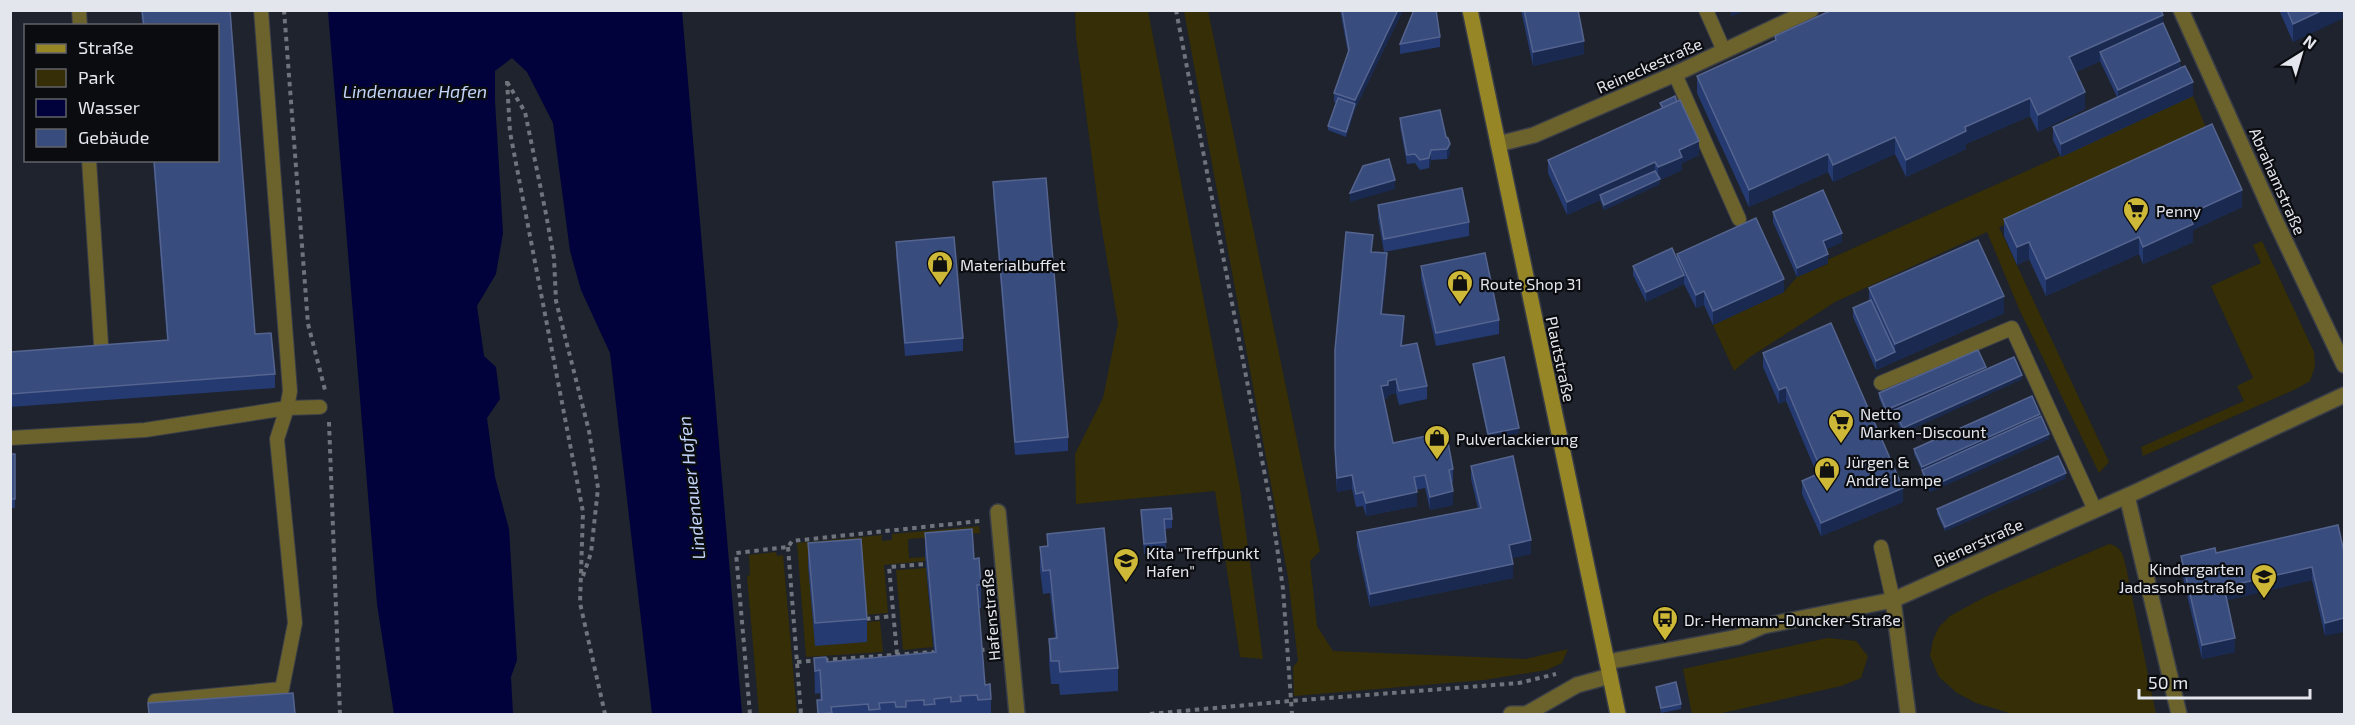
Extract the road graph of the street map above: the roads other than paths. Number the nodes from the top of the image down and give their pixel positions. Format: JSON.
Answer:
{"nodes":[{"id":1,"x":261,"y":10,"type":"edge"},
{"id":2,"x":1470,"y":10,"type":"edge"},
{"id":3,"x":1706,"y":10,"type":"edge"},
{"id":4,"x":1811,"y":10,"type":"edge"},
{"id":5,"x":2181,"y":10,"type":"edge"},
{"id":6,"x":1724,"y":51,"type":"junction"},
{"id":7,"x":1675,"y":74,"type":"junction"},
{"id":8,"x":1498,"y":144,"type":"junction"},
{"id":9,"x":89,"y":162,"type":"edge"},
{"id":10,"x":1739,"y":219,"type":"dead end"},
{"id":11,"x":101,"y":344,"type":"edge"},
{"id":12,"x":2344,"y":365,"type":"edge"},
{"id":13,"x":1881,"y":383,"type":"dead end"},
{"id":14,"x":2344,"y":394,"type":"edge"},
{"id":15,"x":325,"y":406,"type":"road end"},
{"id":16,"x":287,"y":408,"type":"junction"},
{"id":17,"x":10,"y":438,"type":"edge"},
{"id":18,"x":2127,"y":496,"type":"junction"},
{"id":19,"x":2095,"y":510,"type":"junction"},
{"id":20,"x":998,"y":512,"type":"dead end"},
{"id":21,"x":1881,"y":547,"type":"dead end"},
{"id":22,"x":1893,"y":600,"type":"junction"},
{"id":23,"x":1608,"y":669,"type":"junction"},
{"id":24,"x":155,"y":701,"type":"edge"},
{"id":25,"x":1017,"y":714,"type":"edge"},
{"id":26,"x":1511,"y":714,"type":"edge"},
{"id":27,"x":1531,"y":714,"type":"edge"},
{"id":28,"x":1618,"y":714,"type":"edge"},
{"id":29,"x":1908,"y":714,"type":"edge"},
{"id":30,"x":2179,"y":714,"type":"edge"}],
"edges":[{"from":1,"to":16,"type":"lane"},
{"from":2,"to":8,"type":"main road","name":"Plautstraße"},
{"from":3,"to":6,"type":"lane"},
{"from":4,"to":6,"type":"street","name":"Reineckestraße"},
{"from":5,"to":12,"type":"street","name":"Abrahamstraße"},
{"from":6,"to":7,"type":"street","name":"Reineckestraße"},
{"from":7,"to":8,"type":"street","name":"Reineckestraße"},
{"from":7,"to":10,"type":"lane"},
{"from":8,"to":23,"type":"main road","name":"Plautstraße"},
{"from":9,"to":11,"type":"lane"},
{"from":13,"to":19,"type":"lane"},
{"from":14,"to":18,"type":"street","name":"Bienerstraße"},
{"from":15,"to":16,"type":"lane"},
{"from":16,"to":17,"type":"lane"},
{"from":16,"to":24,"type":"lane"},
{"from":18,"to":19,"type":"street","name":"Bienerstraße"},
{"from":18,"to":30,"type":"street"},
{"from":19,"to":22,"type":"street","name":"Bienerstraße"},
{"from":20,"to":25,"type":"street","name":"Hafenstraße"},
{"from":21,"to":22,"type":"lane"},
{"from":22,"to":23,"type":"street","name":"Bienerstraße"},
{"from":22,"to":29,"type":"street"},
{"from":23,"to":27,"type":"street","name":"Bienerstraße"},
{"from":23,"to":28,"type":"main road","name":"Plautstraße"},
{"from":26,"to":27,"type":"street"}]}
